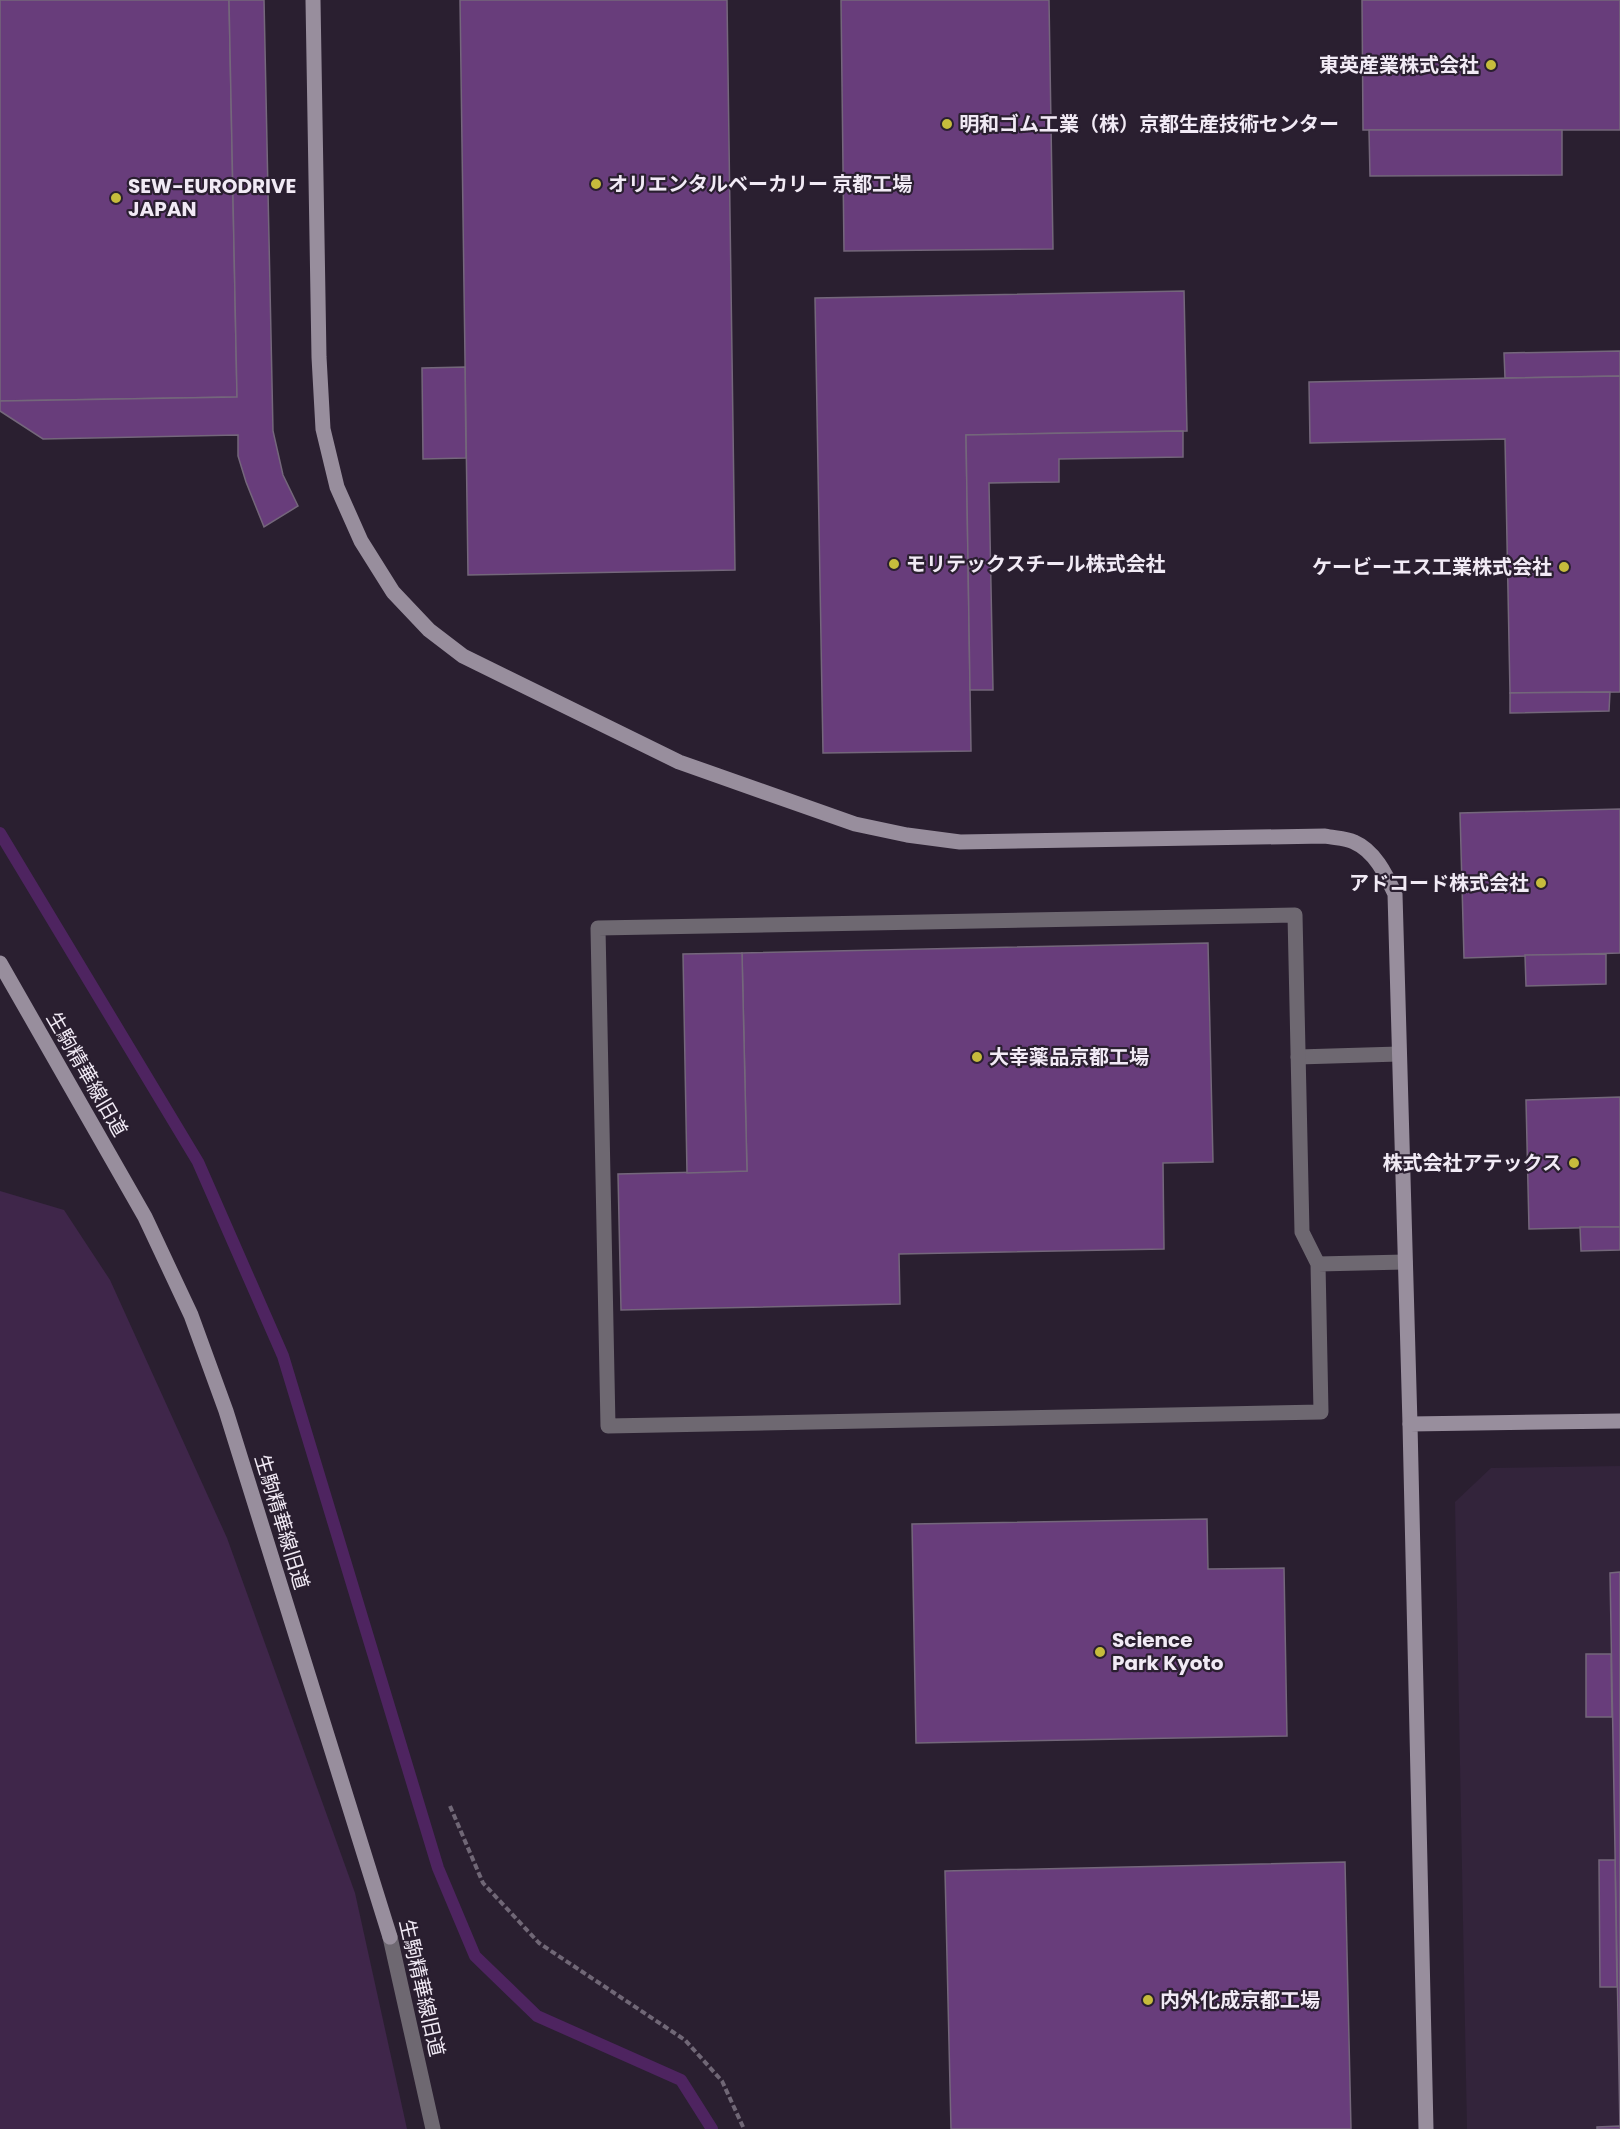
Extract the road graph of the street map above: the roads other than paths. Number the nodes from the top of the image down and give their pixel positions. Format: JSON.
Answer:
{"nodes":[{"id":1,"x":313,"y":0,"type":"edge"},
{"id":2,"x":0,"y":963,"type":"edge"},
{"id":3,"x":1399,"y":1054,"type":"junction"},
{"id":4,"x":1298,"y":1057,"type":"junction"},
{"id":5,"x":1405,"y":1262,"type":"junction"},
{"id":6,"x":1318,"y":1264,"type":"junction"},
{"id":7,"x":1620,"y":1421,"type":"edge"},
{"id":8,"x":1410,"y":1424,"type":"junction"},
{"id":9,"x":433,"y":2129,"type":"edge"},
{"id":10,"x":1426,"y":2129,"type":"edge"}],
"edges":[{"from":1,"to":3,"type":"street"},
{"from":2,"to":9,"type":"street","name":"生駒精華線旧道"},
{"from":3,"to":4,"type":"street"},
{"from":3,"to":5,"type":"street"},
{"from":4,"to":6,"type":"street"},
{"from":4,"to":6,"type":"street"},
{"from":5,"to":6,"type":"street"},
{"from":5,"to":8,"type":"street"},
{"from":7,"to":8,"type":"street"},
{"from":8,"to":10,"type":"street"}]}
